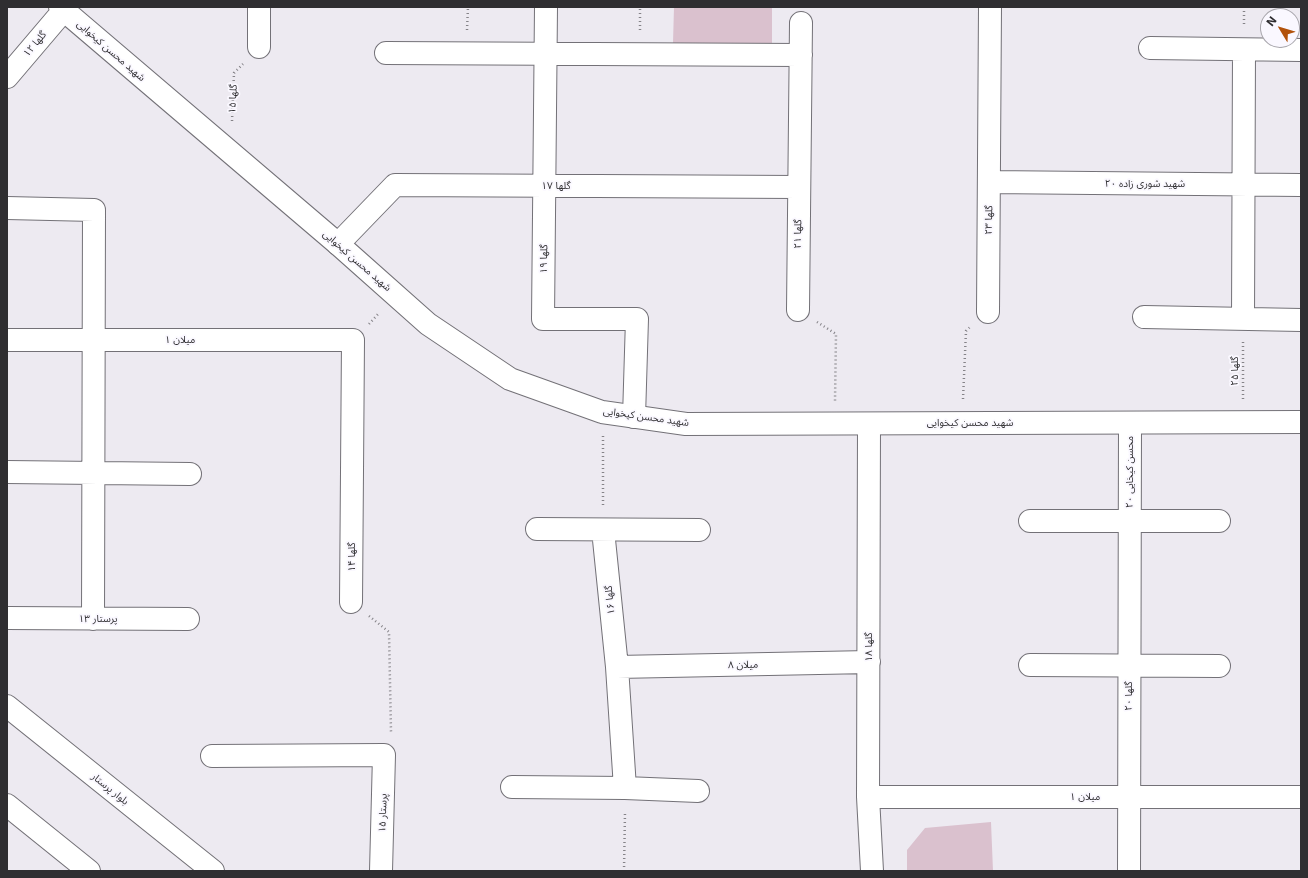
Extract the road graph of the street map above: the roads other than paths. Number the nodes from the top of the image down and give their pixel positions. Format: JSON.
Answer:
{"nodes":[{"id":1,"x":259,"y":7,"type":"edge"},
{"id":2,"x":546,"y":7,"type":"edge"},
{"id":3,"x":990,"y":7,"type":"edge"},
{"id":4,"x":62,"y":9,"type":"edge"},
{"id":5,"x":801,"y":23,"type":"dead end"},
{"id":6,"x":259,"y":47,"type":"road end"},
{"id":7,"x":1150,"y":48,"type":"dead end"},
{"id":8,"x":1244,"y":50,"type":"junction"},
{"id":9,"x":1301,"y":50,"type":"edge"},
{"id":10,"x":386,"y":53,"type":"dead end"},
{"id":11,"x":546,"y":54,"type":"junction"},
{"id":12,"x":801,"y":55,"type":"junction"},
{"id":13,"x":7,"y":77,"type":"edge"},
{"id":14,"x":989,"y":182,"type":"junction"},
{"id":15,"x":1244,"y":184,"type":"junction"},
{"id":16,"x":1301,"y":185,"type":"edge"},
{"id":17,"x":545,"y":186,"type":"junction"},
{"id":18,"x":799,"y":187,"type":"junction"},
{"id":19,"x":7,"y":208,"type":"edge"},
{"id":20,"x":338,"y":244,"type":"junction"},
{"id":21,"x":798,"y":310,"type":"road end"},
{"id":22,"x":988,"y":312,"type":"road end"},
{"id":23,"x":1144,"y":317,"type":"dead end"},
{"id":24,"x":1243,"y":319,"type":"junction"},
{"id":25,"x":1301,"y":320,"type":"edge"},
{"id":26,"x":7,"y":340,"type":"edge"},
{"id":27,"x":94,"y":340,"type":"junction"},
{"id":28,"x":353,"y":340,"type":"joint"},
{"id":29,"x":634,"y":416,"type":"junction"},
{"id":30,"x":1301,"y":422,"type":"edge"},
{"id":31,"x":1130,"y":423,"type":"junction"},
{"id":32,"x":869,"y":424,"type":"junction"},
{"id":33,"x":7,"y":472,"type":"edge"},
{"id":34,"x":93,"y":473,"type":"junction"},
{"id":35,"x":190,"y":474,"type":"dead end"},
{"id":36,"x":1030,"y":521,"type":"dead end"},
{"id":37,"x":1130,"y":521,"type":"junction"},
{"id":38,"x":1219,"y":521,"type":"dead end"},
{"id":39,"x":537,"y":529,"type":"dead end"},
{"id":40,"x":603,"y":530,"type":"junction"},
{"id":41,"x":700,"y":530,"type":"dead end"},
{"id":42,"x":351,"y":602,"type":"road end"},
{"id":43,"x":7,"y":618,"type":"edge"},
{"id":44,"x":93,"y":618,"type":"junction"},
{"id":45,"x":188,"y":619,"type":"dead end"},
{"id":46,"x":868,"y":662,"type":"junction"},
{"id":47,"x":1030,"y":665,"type":"dead end"},
{"id":48,"x":1129,"y":666,"type":"junction"},
{"id":49,"x":1219,"y":666,"type":"dead end"},
{"id":50,"x":617,"y":667,"type":"junction"},
{"id":51,"x":7,"y":706,"type":"edge"},
{"id":52,"x":212,"y":756,"type":"dead end"},
{"id":53,"x":512,"y":787,"type":"dead end"},
{"id":54,"x":625,"y":788,"type":"junction"},
{"id":55,"x":698,"y":791,"type":"dead end"},
{"id":56,"x":868,"y":797,"type":"junction"},
{"id":57,"x":1129,"y":797,"type":"junction"},
{"id":58,"x":1301,"y":797,"type":"edge"},
{"id":59,"x":7,"y":804,"type":"edge"},
{"id":60,"x":89,"y":871,"type":"edge"},
{"id":61,"x":213,"y":871,"type":"edge"},
{"id":62,"x":381,"y":871,"type":"edge"},
{"id":63,"x":872,"y":871,"type":"edge"},
{"id":64,"x":1129,"y":871,"type":"edge"}],
"edges":[{"from":1,"to":6,"type":"street"},
{"from":2,"to":11,"type":"street","name":"گلها ۱۹"},
{"from":3,"to":14,"type":"street","name":"گلها ۲۳"},
{"from":4,"to":13,"type":"street","name":"گلها ۱۲"},
{"from":4,"to":20,"type":"street","name":"شهید محسن کیخوایی"},
{"from":5,"to":12,"type":"street","name":"گلها ۲۱"},
{"from":7,"to":8,"type":"street"},
{"from":8,"to":9,"type":"street"},
{"from":8,"to":15,"type":"street"},
{"from":10,"to":11,"type":"street"},
{"from":11,"to":12,"type":"street"},
{"from":11,"to":17,"type":"street","name":"گلها ۱۹"},
{"from":12,"to":18,"type":"street","name":"گلها ۲۱"},
{"from":14,"to":15,"type":"street","name":"شهید شوری زاده ۲۰"},
{"from":14,"to":22,"type":"street","name":"گلها ۲۳"},
{"from":15,"to":16,"type":"street","name":"شهید شوری زاده ۲۰"},
{"from":15,"to":24,"type":"street"},
{"from":17,"to":18,"type":"street","name":"گلها ۱۷"},
{"from":17,"to":20,"type":"street","name":"گلها ۱۷"},
{"from":17,"to":29,"type":"street","name":"گلها ۱۹"},
{"from":18,"to":21,"type":"street","name":"گلها ۲۱"},
{"from":19,"to":27,"type":"street"},
{"from":20,"to":29,"type":"street","name":"شهید محسن کیخوایی"},
{"from":23,"to":24,"type":"street"},
{"from":24,"to":25,"type":"street"},
{"from":26,"to":27,"type":"street","name":"میلان ۱"},
{"from":27,"to":28,"type":"street","name":"میلان ۱"},
{"from":27,"to":34,"type":"street"},
{"from":28,"to":42,"type":"street","name":"گلها ۱۴"},
{"from":29,"to":32,"type":"street","name":"شهید محسن کیخوایی"},
{"from":30,"to":31,"type":"street","name":"شهید محسن کیخوایی"},
{"from":31,"to":32,"type":"street","name":"شهید محسن کیخوایی"},
{"from":31,"to":37,"type":"street","name":"محسن کیخایی ۲۰"},
{"from":32,"to":46,"type":"street","name":"گلها ۱۸"},
{"from":33,"to":34,"type":"street"},
{"from":34,"to":35,"type":"street"},
{"from":34,"to":44,"type":"street"},
{"from":36,"to":37,"type":"street"},
{"from":37,"to":38,"type":"street"},
{"from":37,"to":48,"type":"street","name":"گلها ۲۰"},
{"from":39,"to":40,"type":"street"},
{"from":40,"to":41,"type":"street"},
{"from":40,"to":50,"type":"street","name":"گلها ۱۶"},
{"from":43,"to":44,"type":"street","name":"پرستار ۱۳"},
{"from":44,"to":45,"type":"street","name":"پرستار ۱۳"},
{"from":46,"to":50,"type":"street","name":"میلان ۸"},
{"from":46,"to":56,"type":"street","name":"گلها ۱۸"},
{"from":47,"to":48,"type":"street"},
{"from":48,"to":49,"type":"street"},
{"from":48,"to":57,"type":"street","name":"گلها ۲۰"},
{"from":50,"to":54,"type":"street","name":"گلها ۱۶"},
{"from":51,"to":61,"type":"street","name":"بلوار پرستار"},
{"from":52,"to":62,"type":"street","name":"پرستار ۱۵"},
{"from":53,"to":54,"type":"street"},
{"from":54,"to":55,"type":"street"},
{"from":56,"to":57,"type":"street","name":"میلان ۱"},
{"from":56,"to":63,"type":"street","name":"گلها ۱۸"},
{"from":57,"to":58,"type":"street","name":"میلان ۱"},
{"from":57,"to":64,"type":"street","name":"گلها ۲۰"},
{"from":59,"to":60,"type":"street"}]}
